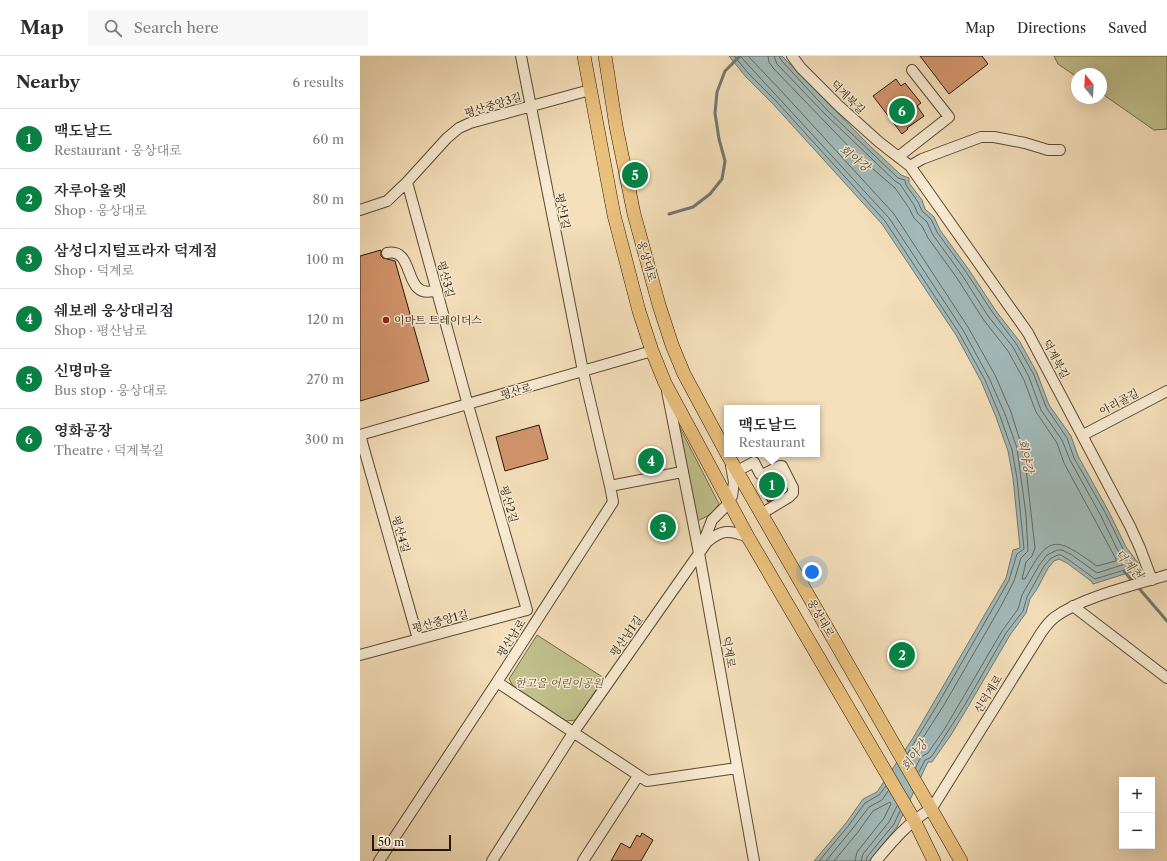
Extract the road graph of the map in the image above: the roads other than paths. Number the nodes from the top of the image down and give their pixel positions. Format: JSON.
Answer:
{"nodes":[{"id":1,"x":521,"y":56,"type":"edge"},
{"id":2,"x":584,"y":56,"type":"edge"},
{"id":3,"x":605,"y":56,"type":"edge"},
{"id":4,"x":792,"y":56,"type":"edge"},
{"id":5,"x":912,"y":70,"type":"dead end"},
{"id":6,"x":590,"y":90,"type":"junction"},
{"id":7,"x":530,"y":106,"type":"junction"},
{"id":8,"x":1060,"y":150,"type":"dead end"},
{"id":9,"x":898,"y":157,"type":"junction"},
{"id":10,"x":910,"y":166,"type":"junction"},
{"id":11,"x":407,"y":182,"type":"junction"},
{"id":12,"x":360,"y":210,"type":"edge"},
{"id":13,"x":388,"y":253,"type":"dead end"},
{"id":14,"x":437,"y":290,"type":"junction"},
{"id":15,"x":672,"y":345,"type":"junction"},
{"id":16,"x":652,"y":351,"type":"junction"},
{"id":17,"x":583,"y":371,"type":"junction"},
{"id":18,"x":665,"y":383,"type":"junction"},
{"id":19,"x":1167,"y":391,"type":"edge"},
{"id":20,"x":468,"y":405,"type":"junction"},
{"id":21,"x":360,"y":435,"type":"edge"},
{"id":22,"x":1083,"y":435,"type":"junction"},
{"id":23,"x":724,"y":448,"type":"edge"},
{"id":24,"x":728,"y":457,"type":"edge"},
{"id":25,"x":729,"y":457,"type":"edge"},
{"id":26,"x":737,"y":471,"type":"junction"},
{"id":27,"x":682,"y":472,"type":"junction"},
{"id":28,"x":610,"y":486,"type":"junction"},
{"id":29,"x":729,"y":503,"type":"junction"},
{"id":30,"x":761,"y":514,"type":"junction"},
{"id":31,"x":748,"y":538,"type":"junction"},
{"id":32,"x":699,"y":553,"type":"junction"},
{"id":33,"x":1167,"y":575,"type":"edge"},
{"id":34,"x":1152,"y":580,"type":"junction"},
{"id":35,"x":1073,"y":606,"type":"junction"},
{"id":36,"x":527,"y":610,"type":"junction"},
{"id":37,"x":539,"y":617,"type":"junction"},
{"id":38,"x":418,"y":639,"type":"junction"},
{"id":39,"x":360,"y":655,"type":"edge"},
{"id":40,"x":1167,"y":678,"type":"edge"},
{"id":41,"x":497,"y":682,"type":"junction"},
{"id":42,"x":574,"y":733,"type":"junction"},
{"id":43,"x":737,"y":768,"type":"junction"},
{"id":44,"x":638,"y":776,"type":"junction"},
{"id":45,"x":932,"y":808,"type":"junction"},
{"id":46,"x":911,"y":816,"type":"junction"},
{"id":47,"x":379,"y":861,"type":"edge"},
{"id":48,"x":492,"y":861,"type":"edge"},
{"id":49,"x":583,"y":861,"type":"edge"},
{"id":50,"x":754,"y":861,"type":"edge"},
{"id":51,"x":876,"y":861,"type":"edge"},
{"id":52,"x":934,"y":861,"type":"edge"},
{"id":53,"x":961,"y":861,"type":"edge"}],
"edges":[{"from":1,"to":7,"type":"street","name":"평산1길"},
{"from":2,"to":6,"type":"main road","name":"웅상대로"},
{"from":3,"to":15,"type":"main road","name":"웅상대로"},
{"from":4,"to":9,"type":"street","name":"덕계북길"},
{"from":5,"to":9,"type":"street"},
{"from":6,"to":7,"type":"street","name":"평산중앙3길"},
{"from":6,"to":16,"type":"main road","name":"웅상대로"},
{"from":7,"to":11,"type":"street","name":"평산중앙3길"},
{"from":7,"to":17,"type":"street","name":"평산1길"},
{"from":8,"to":10,"type":"street"},
{"from":9,"to":10,"type":"street","name":"덕계북길"},
{"from":10,"to":22,"type":"street","name":"덕계북길"},
{"from":11,"to":12,"type":"street","name":"평산중앙3길"},
{"from":11,"to":14,"type":"street","name":"평산3길"},
{"from":13,"to":14,"type":"street"},
{"from":14,"to":20,"type":"street","name":"평산3길"},
{"from":15,"to":16,"type":"main road","name":"평산로"},
{"from":15,"to":23,"type":"main road","name":"웅상대로"},
{"from":16,"to":17,"type":"street","name":"평산로"},
{"from":16,"to":18,"type":"main road","name":"웅상대로"},
{"from":17,"to":20,"type":"street","name":"평산로"},
{"from":17,"to":28,"type":"street","name":"평산1길"},
{"from":18,"to":27,"type":"street","name":"덕계로"},
{"from":18,"to":29,"type":"main road","name":"웅상대로"},
{"from":19,"to":22,"type":"street","name":"아리골길"},
{"from":20,"to":21,"type":"street","name":"평산로"},
{"from":20,"to":36,"type":"street","name":"평산2길"},
{"from":21,"to":38,"type":"street","name":"평산4길"},
{"from":22,"to":34,"type":"street","name":"덕계북길"},
{"from":24,"to":29,"type":"street"},
{"from":25,"to":26,"type":"main road","name":"웅상대로"},
{"from":26,"to":30,"type":"main road","name":"웅상대로"},
{"from":26,"to":30,"type":"street"},
{"from":27,"to":28,"type":"street"},
{"from":27,"to":32,"type":"street","name":"덕계로"},
{"from":28,"to":37,"type":"street","name":"평산남로"},
{"from":29,"to":31,"type":"main road","name":"웅상대로"},
{"from":29,"to":32,"type":"street"},
{"from":30,"to":45,"type":"main road","name":"웅상대로"},
{"from":31,"to":32,"type":"street"},
{"from":31,"to":46,"type":"main road","name":"웅상대로"},
{"from":32,"to":42,"type":"street","name":"평산남1길"},
{"from":32,"to":43,"type":"street","name":"덕계로"},
{"from":33,"to":34,"type":"street"},
{"from":34,"to":35,"type":"street","name":"신덕계로"},
{"from":35,"to":40,"type":"street"},
{"from":35,"to":45,"type":"street","name":"신덕계로"},
{"from":36,"to":37,"type":"street"},
{"from":36,"to":38,"type":"street","name":"평산중앙1길"},
{"from":37,"to":41,"type":"street","name":"평산남로"},
{"from":38,"to":39,"type":"street","name":"평산중앙1길"},
{"from":41,"to":42,"type":"street"},
{"from":41,"to":47,"type":"street","name":"평산남로"},
{"from":42,"to":44,"type":"street"},
{"from":42,"to":48,"type":"street","name":"평산남1길"},
{"from":43,"to":44,"type":"street"},
{"from":43,"to":50,"type":"street","name":"덕계로"},
{"from":44,"to":49,"type":"street"},
{"from":45,"to":46,"type":"street","name":"신덕계로"},
{"from":45,"to":53,"type":"main road"},
{"from":46,"to":51,"type":"street","name":"신덕계로"},
{"from":46,"to":52,"type":"main road","name":"웅상대로"}]}
